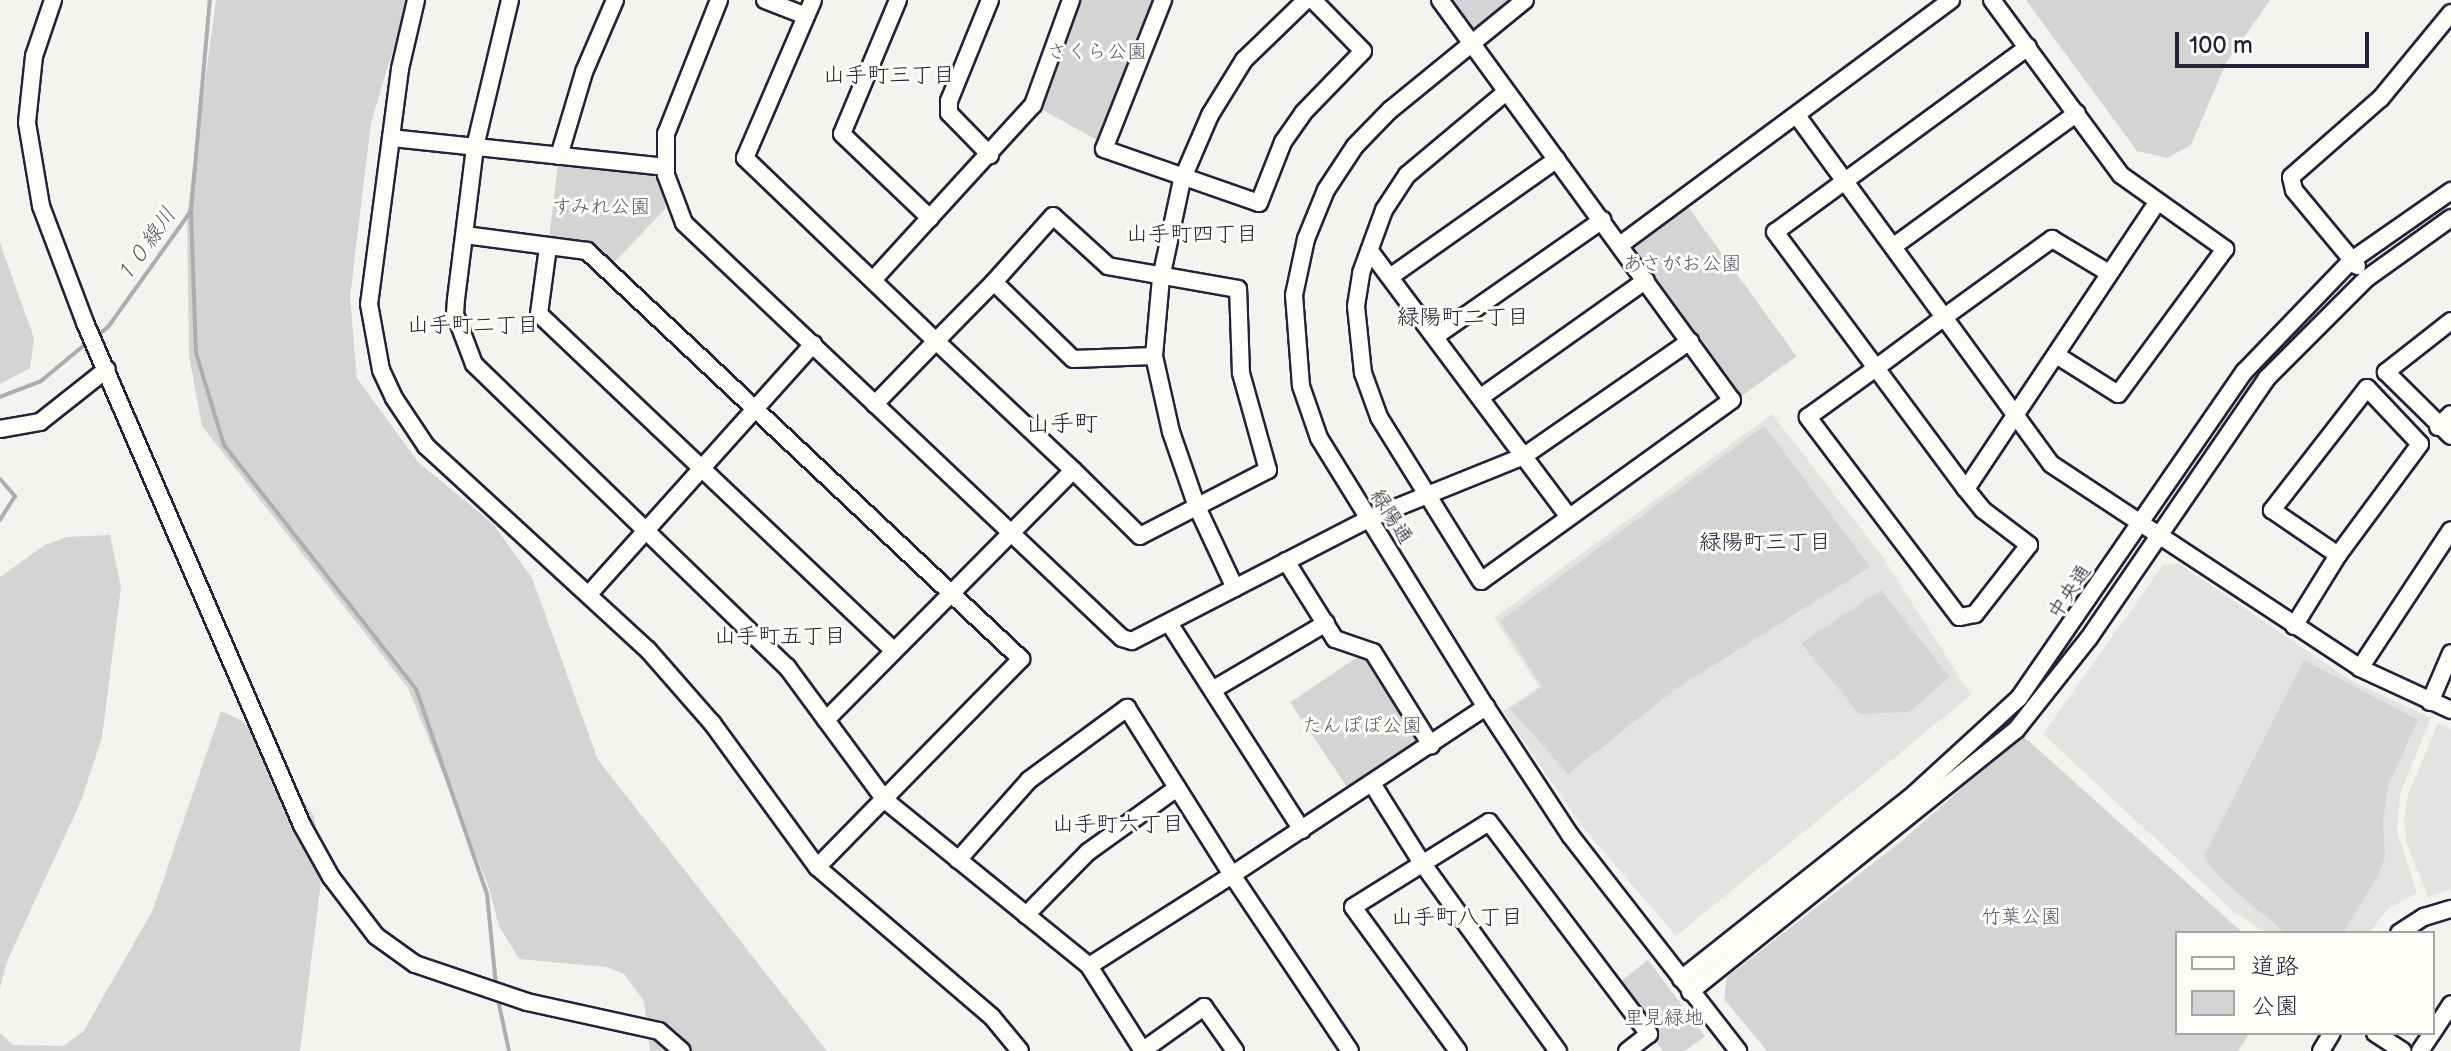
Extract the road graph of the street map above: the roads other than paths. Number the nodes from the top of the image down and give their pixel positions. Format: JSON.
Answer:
{"nodes":[{"id":1,"x":53,"y":0,"type":"edge"},
{"id":2,"x":416,"y":0,"type":"edge"},
{"id":3,"x":510,"y":0,"type":"edge"},
{"id":4,"x":615,"y":0,"type":"edge"},
{"id":5,"x":719,"y":0,"type":"edge"},
{"id":6,"x":765,"y":0,"type":"edge"},
{"id":7,"x":813,"y":0,"type":"edge"},
{"id":8,"x":898,"y":0,"type":"edge"},
{"id":9,"x":990,"y":0,"type":"edge"},
{"id":10,"x":1071,"y":0,"type":"edge"},
{"id":11,"x":1163,"y":0,"type":"edge"},
{"id":12,"x":1306,"y":0,"type":"edge"},
{"id":13,"x":1313,"y":0,"type":"edge"},
{"id":14,"x":1440,"y":0,"type":"edge"},
{"id":15,"x":1525,"y":0,"type":"edge"},
{"id":16,"x":1951,"y":0,"type":"edge"},
{"id":17,"x":1992,"y":0,"type":"edge"},
{"id":18,"x":2451,"y":13,"type":"edge"},
{"id":19,"x":806,"y":16,"type":"junction"},
{"id":20,"x":1473,"y":45,"type":"junction"},
{"id":21,"x":2028,"y":47,"type":"junction"},
{"id":22,"x":1506,"y":92,"type":"junction"},
{"id":23,"x":2077,"y":113,"type":"junction"},
{"id":24,"x":1798,"y":117,"type":"junction"},
{"id":25,"x":391,"y":138,"type":"junction"},
{"id":26,"x":475,"y":147,"type":"junction"},
{"id":27,"x":990,"y":155,"type":"junction"},
{"id":28,"x":559,"y":156,"type":"junction"},
{"id":29,"x":1557,"y":159,"type":"junction"},
{"id":30,"x":665,"y":167,"type":"junction"},
{"id":31,"x":1182,"y":180,"type":"junction"},
{"id":32,"x":1845,"y":181,"type":"junction"},
{"id":33,"x":2451,"y":191,"type":"edge"},
{"id":34,"x":2157,"y":203,"type":"junction"},
{"id":35,"x":930,"y":218,"type":"junction"},
{"id":36,"x":2451,"y":218,"type":"edge"},
{"id":37,"x":1602,"y":220,"type":"junction"},
{"id":38,"x":465,"y":235,"type":"junction"},
{"id":39,"x":1620,"y":245,"type":"junction"},
{"id":40,"x":1894,"y":246,"type":"junction"},
{"id":41,"x":548,"y":247,"type":"junction"},
{"id":42,"x":1370,"y":251,"type":"junction"},
{"id":43,"x":2352,"y":260,"type":"junction"},
{"id":44,"x":1162,"y":272,"type":"junction"},
{"id":45,"x":2109,"y":273,"type":"junction"},
{"id":46,"x":1390,"y":277,"type":"junction"},
{"id":47,"x":2367,"y":278,"type":"junction"},
{"id":48,"x":873,"y":280,"type":"junction"},
{"id":49,"x":1646,"y":280,"type":"junction"},
{"id":50,"x":994,"y":282,"type":"junction"},
{"id":51,"x":1943,"y":318,"type":"junction"},
{"id":52,"x":2451,"y":321,"type":"edge"},
{"id":53,"x":1436,"y":336,"type":"junction"},
{"id":54,"x":936,"y":341,"type":"junction"},
{"id":55,"x":1690,"y":341,"type":"junction"},
{"id":56,"x":813,"y":344,"type":"junction"},
{"id":57,"x":2056,"y":355,"type":"junction"},
{"id":58,"x":1154,"y":356,"type":"junction"},
{"id":59,"x":1876,"y":368,"type":"junction"},
{"id":60,"x":107,"y":369,"type":"junction"},
{"id":61,"x":1481,"y":397,"type":"junction"},
{"id":62,"x":875,"y":404,"type":"junction"},
{"id":63,"x":756,"y":407,"type":"junction"},
{"id":64,"x":2451,"y":414,"type":"edge"},
{"id":65,"x":2014,"y":417,"type":"junction"},
{"id":66,"x":0,"y":429,"type":"edge"},
{"id":67,"x":2444,"y":432,"type":"edge"},
{"id":68,"x":1524,"y":456,"type":"junction"},
{"id":69,"x":701,"y":468,"type":"junction"},
{"id":70,"x":1073,"y":470,"type":"junction"},
{"id":71,"x":1966,"y":489,"type":"junction"},
{"id":72,"x":1425,"y":495,"type":"junction"},
{"id":73,"x":1197,"y":507,"type":"junction"},
{"id":74,"x":1569,"y":517,"type":"junction"},
{"id":75,"x":1368,"y":519,"type":"junction"},
{"id":76,"x":2140,"y":524,"type":"junction"},
{"id":77,"x":645,"y":530,"type":"junction"},
{"id":78,"x":2451,"y":530,"type":"edge"},
{"id":79,"x":1011,"y":532,"type":"junction"},
{"id":80,"x":2155,"y":534,"type":"junction"},
{"id":81,"x":2338,"y":555,"type":"junction"},
{"id":82,"x":1286,"y":561,"type":"junction"},
{"id":83,"x":1235,"y":588,"type":"junction"},
{"id":84,"x":953,"y":591,"type":"junction"},
{"id":85,"x":589,"y":594,"type":"junction"},
{"id":86,"x":1169,"y":623,"type":"junction"},
{"id":87,"x":1326,"y":623,"type":"junction"},
{"id":88,"x":2294,"y":626,"type":"junction"},
{"id":89,"x":894,"y":651,"type":"junction"},
{"id":90,"x":2451,"y":653,"type":"edge"},
{"id":91,"x":2360,"y":668,"type":"junction"},
{"id":92,"x":1214,"y":689,"type":"junction"},
{"id":93,"x":2430,"y":702,"type":"junction"},
{"id":94,"x":1486,"y":707,"type":"junction"},
{"id":95,"x":2451,"y":710,"type":"edge"},
{"id":96,"x":826,"y":720,"type":"junction"},
{"id":97,"x":1431,"y":745,"type":"junction"},
{"id":98,"x":1373,"y":785,"type":"junction"},
{"id":99,"x":1177,"y":788,"type":"junction"},
{"id":100,"x":885,"y":800,"type":"junction"},
{"id":101,"x":1302,"y":830,"type":"junction"},
{"id":102,"x":958,"y":860,"type":"junction"},
{"id":103,"x":1423,"y":863,"type":"junction"},
{"id":104,"x":817,"y":867,"type":"junction"},
{"id":105,"x":1232,"y":875,"type":"junction"},
{"id":106,"x":2451,"y":909,"type":"edge"},
{"id":107,"x":1026,"y":915,"type":"junction"},
{"id":108,"x":2402,"y":931,"type":"edge"},
{"id":109,"x":1089,"y":966,"type":"junction"},
{"id":110,"x":1685,"y":985,"type":"junction"},
{"id":111,"x":2451,"y":1004,"type":"edge"},
{"id":112,"x":2435,"y":1028,"type":"edge"},
{"id":113,"x":2378,"y":1035,"type":"edge"},
{"id":114,"x":682,"y":1051,"type":"edge"},
{"id":115,"x":1020,"y":1051,"type":"edge"},
{"id":116,"x":1143,"y":1051,"type":"edge"},
{"id":117,"x":1235,"y":1051,"type":"edge"},
{"id":118,"x":1350,"y":1051,"type":"edge"},
{"id":119,"x":1458,"y":1051,"type":"edge"},
{"id":120,"x":1558,"y":1051,"type":"edge"},
{"id":121,"x":1627,"y":1051,"type":"edge"},
{"id":122,"x":1738,"y":1051,"type":"edge"},
{"id":123,"x":2403,"y":1051,"type":"edge"}],
"edges":[{"from":1,"to":60,"type":"street"},
{"from":2,"to":25,"type":"street"},
{"from":3,"to":26,"type":"street"},
{"from":4,"to":28,"type":"street"},
{"from":5,"to":30,"type":"street"},
{"from":6,"to":19,"type":"street"},
{"from":7,"to":19,"type":"street"},
{"from":8,"to":35,"type":"street"},
{"from":9,"to":27,"type":"street"},
{"from":10,"to":27,"type":"street"},
{"from":11,"to":31,"type":"street"},
{"from":12,"to":31,"type":"street"},
{"from":13,"to":31,"type":"street"},
{"from":14,"to":20,"type":"street"},
{"from":15,"to":20,"type":"street","name":"緑陽通"},
{"from":16,"to":24,"type":"street"},
{"from":17,"to":21,"type":"street"},
{"from":18,"to":43,"type":"street"},
{"from":19,"to":48,"type":"street"},
{"from":20,"to":22,"type":"street"},
{"from":20,"to":75,"type":"street","name":"緑陽通"},
{"from":21,"to":23,"type":"street"},
{"from":21,"to":32,"type":"street"},
{"from":22,"to":29,"type":"street"},
{"from":22,"to":42,"type":"street"},
{"from":23,"to":34,"type":"street"},
{"from":23,"to":40,"type":"street"},
{"from":24,"to":32,"type":"street"},
{"from":24,"to":39,"type":"street"},
{"from":25,"to":26,"type":"street"},
{"from":25,"to":85,"type":"street"},
{"from":26,"to":28,"type":"street"},
{"from":26,"to":38,"type":"street"},
{"from":27,"to":35,"type":"street"},
{"from":28,"to":30,"type":"street"},
{"from":29,"to":37,"type":"street"},
{"from":29,"to":46,"type":"street"},
{"from":30,"to":56,"type":"street"},
{"from":31,"to":44,"type":"street"},
{"from":32,"to":40,"type":"street"},
{"from":32,"to":59,"type":"street"},
{"from":33,"to":43,"type":"street","name":"中央通"},
{"from":34,"to":45,"type":"street"},
{"from":34,"to":57,"type":"street"},
{"from":35,"to":48,"type":"street"},
{"from":36,"to":47,"type":"street","name":"中央通"},
{"from":37,"to":39,"type":"street"},
{"from":37,"to":53,"type":"street"},
{"from":38,"to":41,"type":"street"},
{"from":38,"to":77,"type":"street"},
{"from":39,"to":49,"type":"street"},
{"from":40,"to":51,"type":"street"},
{"from":41,"to":63,"type":"street"},
{"from":41,"to":69,"type":"street"},
{"from":42,"to":46,"type":"street"},
{"from":42,"to":72,"type":"street"},
{"from":43,"to":47,"type":"street"},
{"from":43,"to":76,"type":"street","name":"中央通"},
{"from":44,"to":50,"type":"street"},
{"from":44,"to":58,"type":"street"},
{"from":44,"to":73,"type":"street"},
{"from":45,"to":51,"type":"street"},
{"from":45,"to":57,"type":"street"},
{"from":46,"to":53,"type":"street"},
{"from":47,"to":80,"type":"street","name":"中央通"},
{"from":48,"to":54,"type":"street"},
{"from":49,"to":55,"type":"street"},
{"from":49,"to":61,"type":"street"},
{"from":50,"to":54,"type":"street"},
{"from":50,"to":58,"type":"street"},
{"from":51,"to":59,"type":"street"},
{"from":51,"to":65,"type":"street"},
{"from":52,"to":67,"type":"street"},
{"from":53,"to":61,"type":"street"},
{"from":54,"to":62,"type":"street"},
{"from":54,"to":70,"type":"street"},
{"from":55,"to":68,"type":"street"},
{"from":55,"to":74,"type":"street"},
{"from":56,"to":62,"type":"street"},
{"from":56,"to":63,"type":"street"},
{"from":57,"to":65,"type":"street"},
{"from":58,"to":73,"type":"street"},
{"from":59,"to":71,"type":"street"},
{"from":59,"to":71,"type":"street"},
{"from":60,"to":66,"type":"street"},
{"from":60,"to":114,"type":"street"},
{"from":61,"to":68,"type":"street"},
{"from":62,"to":79,"type":"street"},
{"from":63,"to":69,"type":"street"},
{"from":63,"to":84,"type":"street"},
{"from":64,"to":67,"type":"street"},
{"from":65,"to":71,"type":"street"},
{"from":65,"to":76,"type":"street"},
{"from":68,"to":72,"type":"street"},
{"from":68,"to":74,"type":"street"},
{"from":69,"to":77,"type":"street"},
{"from":69,"to":89,"type":"street"},
{"from":70,"to":73,"type":"street"},
{"from":70,"to":79,"type":"street"},
{"from":72,"to":74,"type":"street"},
{"from":72,"to":75,"type":"street"},
{"from":73,"to":83,"type":"street"},
{"from":75,"to":82,"type":"street"},
{"from":75,"to":94,"type":"street","name":"緑陽通"},
{"from":76,"to":80,"type":"street"},
{"from":76,"to":110,"type":"street","name":"中央通"},
{"from":77,"to":85,"type":"street"},
{"from":77,"to":96,"type":"street"},
{"from":78,"to":91,"type":"street"},
{"from":79,"to":84,"type":"street"},
{"from":79,"to":86,"type":"street"},
{"from":80,"to":88,"type":"street"},
{"from":80,"to":110,"type":"street","name":"中央通"},
{"from":81,"to":81,"type":"street"},
{"from":81,"to":88,"type":"street"},
{"from":82,"to":83,"type":"street"},
{"from":82,"to":87,"type":"street"},
{"from":83,"to":86,"type":"street"},
{"from":84,"to":89,"type":"street"},
{"from":84,"to":100,"type":"street"},
{"from":85,"to":104,"type":"street"},
{"from":86,"to":92,"type":"street"},
{"from":87,"to":92,"type":"street"},
{"from":87,"to":97,"type":"street"},
{"from":88,"to":91,"type":"street"},
{"from":89,"to":96,"type":"street"},
{"from":90,"to":93,"type":"street"},
{"from":91,"to":93,"type":"street"},
{"from":92,"to":101,"type":"street"},
{"from":93,"to":95,"type":"street"},
{"from":94,"to":97,"type":"street"},
{"from":94,"to":110,"type":"street","name":"緑陽通"},
{"from":96,"to":100,"type":"street"},
{"from":97,"to":98,"type":"street"},
{"from":98,"to":101,"type":"street"},
{"from":98,"to":103,"type":"street"},
{"from":99,"to":102,"type":"street"},
{"from":99,"to":105,"type":"street"},
{"from":99,"to":107,"type":"street"},
{"from":100,"to":102,"type":"street"},
{"from":100,"to":104,"type":"street"},
{"from":101,"to":105,"type":"street"},
{"from":102,"to":107,"type":"street"},
{"from":103,"to":119,"type":"street"},
{"from":103,"to":120,"type":"street"},
{"from":103,"to":121,"type":"street"},
{"from":104,"to":115,"type":"street"},
{"from":105,"to":109,"type":"street"},
{"from":105,"to":118,"type":"street"},
{"from":106,"to":108,"type":"street"},
{"from":107,"to":109,"type":"street"},
{"from":109,"to":116,"type":"street"},
{"from":110,"to":122,"type":"street","name":"緑陽通"},
{"from":111,"to":112,"type":"street"},
{"from":113,"to":123,"type":"street"},
{"from":116,"to":117,"type":"street"}]}
